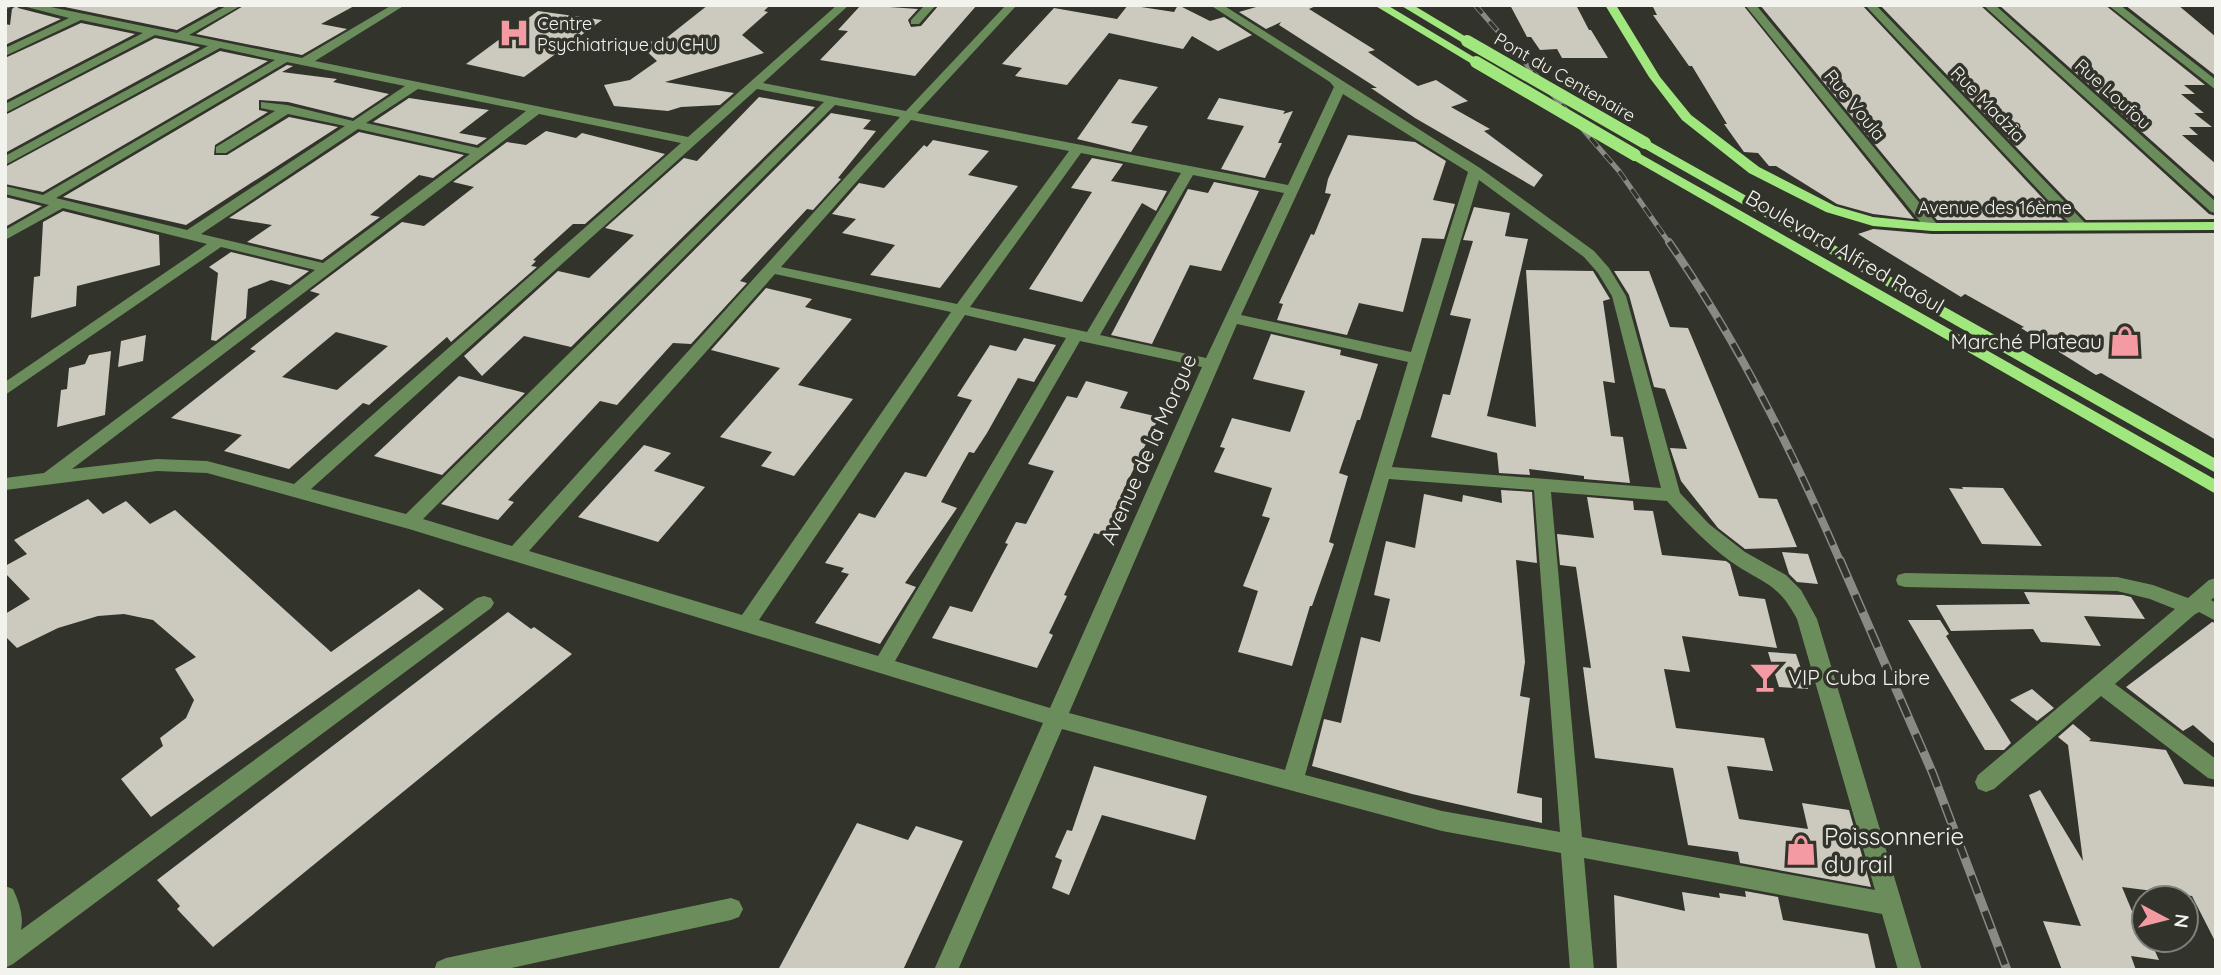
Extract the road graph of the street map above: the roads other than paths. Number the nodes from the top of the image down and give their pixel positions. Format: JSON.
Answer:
{"nodes":[{"id":1,"x":24,"y":5,"type":"edge"},
{"id":2,"x":237,"y":5,"type":"edge"},
{"id":3,"x":400,"y":5,"type":"edge"},
{"id":4,"x":844,"y":5,"type":"edge"},
{"id":5,"x":931,"y":5,"type":"edge"},
{"id":6,"x":1012,"y":5,"type":"edge"},
{"id":7,"x":1215,"y":5,"type":"edge"},
{"id":8,"x":1379,"y":5,"type":"edge"},
{"id":9,"x":1405,"y":5,"type":"edge"},
{"id":10,"x":1610,"y":5,"type":"edge"},
{"id":11,"x":1750,"y":5,"type":"edge"},
{"id":12,"x":1870,"y":5,"type":"edge"},
{"id":13,"x":1988,"y":5,"type":"edge"},
{"id":14,"x":2113,"y":5,"type":"edge"},
{"id":15,"x":79,"y":17,"type":"junction"},
{"id":16,"x":915,"y":22,"type":"dead end"},
{"id":17,"x":153,"y":33,"type":"junction"},
{"id":18,"x":177,"y":37,"type":"junction"},
{"id":19,"x":219,"y":45,"type":"junction"},
{"id":20,"x":5,"y":54,"type":"edge"},
{"id":21,"x":284,"y":59,"type":"junction"},
{"id":22,"x":303,"y":63,"type":"junction"},
{"id":23,"x":753,"y":85,"type":"junction"},
{"id":24,"x":414,"y":86,"type":"junction"},
{"id":25,"x":2216,"y":86,"type":"edge"},
{"id":26,"x":1340,"y":87,"type":"junction"},
{"id":27,"x":831,"y":102,"type":"junction"},
{"id":28,"x":265,"y":105,"type":"dead end"},
{"id":29,"x":5,"y":109,"type":"edge"},
{"id":30,"x":287,"y":109,"type":"junction"},
{"id":31,"x":536,"y":110,"type":"junction"},
{"id":32,"x":907,"y":117,"type":"junction"},
{"id":33,"x":357,"y":123,"type":"junction"},
{"id":34,"x":690,"y":141,"type":"junction"},
{"id":35,"x":1077,"y":149,"type":"junction"},
{"id":36,"x":1640,"y":149,"type":"junction"},
{"id":37,"x":221,"y":150,"type":"dead end"},
{"id":38,"x":480,"y":152,"type":"junction"},
{"id":39,"x":5,"y":161,"type":"edge"},
{"id":40,"x":1189,"y":171,"type":"junction"},
{"id":41,"x":1475,"y":171,"type":"junction"},
{"id":42,"x":5,"y":190,"type":"edge"},
{"id":43,"x":1290,"y":190,"type":"junction"},
{"id":44,"x":44,"y":200,"type":"junction"},
{"id":45,"x":60,"y":204,"type":"junction"},
{"id":46,"x":2216,"y":209,"type":"edge"},
{"id":47,"x":2216,"y":226,"type":"edge"},
{"id":48,"x":1932,"y":227,"type":"junction"},
{"id":49,"x":2081,"y":227,"type":"junction"},
{"id":50,"x":5,"y":236,"type":"edge"},
{"id":51,"x":188,"y":236,"type":"junction"},
{"id":52,"x":217,"y":243,"type":"junction"},
{"id":53,"x":324,"y":268,"type":"junction"},
{"id":54,"x":772,"y":269,"type":"junction"},
{"id":55,"x":960,"y":311,"type":"junction"},
{"id":56,"x":1232,"y":318,"type":"junction"},
{"id":57,"x":1083,"y":337,"type":"junction"},
{"id":58,"x":1419,"y":359,"type":"junction"},
{"id":59,"x":1211,"y":364,"type":"junction"},
{"id":60,"x":5,"y":390,"type":"edge"},
{"id":61,"x":2216,"y":467,"type":"edge"},
{"id":62,"x":1382,"y":472,"type":"junction"},
{"id":63,"x":46,"y":480,"type":"junction"},
{"id":64,"x":5,"y":484,"type":"edge"},
{"id":65,"x":1542,"y":486,"type":"junction"},
{"id":66,"x":2216,"y":488,"type":"edge"},
{"id":67,"x":299,"y":490,"type":"junction"},
{"id":68,"x":1672,"y":495,"type":"junction"},
{"id":69,"x":409,"y":522,"type":"junction"},
{"id":70,"x":516,"y":554,"type":"junction"},
{"id":71,"x":1905,"y":580,"type":"dead end"},
{"id":72,"x":2216,"y":584,"type":"edge"},
{"id":73,"x":484,"y":603,"type":"dead end"},
{"id":74,"x":2195,"y":605,"type":"junction"},
{"id":75,"x":2216,"y":613,"type":"edge"},
{"id":76,"x":747,"y":623,"type":"junction"},
{"id":77,"x":883,"y":665,"type":"junction"},
{"id":78,"x":2101,"y":685,"type":"junction"},
{"id":79,"x":1055,"y":718,"type":"junction"},
{"id":80,"x":2216,"y":771,"type":"edge"},
{"id":81,"x":1293,"y":780,"type":"junction"},
{"id":82,"x":1986,"y":782,"type":"dead end"},
{"id":83,"x":1572,"y":846,"type":"junction"},
{"id":84,"x":5,"y":897,"type":"edge"},
{"id":85,"x":1891,"y":904,"type":"junction"},
{"id":86,"x":732,"y":909,"type":"dead end"},
{"id":87,"x":5,"y":950,"type":"edge"},
{"id":88,"x":5,"y":956,"type":"edge"},
{"id":89,"x":446,"y":970,"type":"edge"},
{"id":90,"x":946,"y":970,"type":"edge"},
{"id":91,"x":1582,"y":970,"type":"edge"},
{"id":92,"x":1910,"y":970,"type":"edge"}],
"edges":[{"from":1,"to":15,"type":"street"},
{"from":2,"to":18,"type":"street"},
{"from":3,"to":22,"type":"street"},
{"from":4,"to":23,"type":"street"},
{"from":5,"to":16,"type":"street"},
{"from":6,"to":32,"type":"street"},
{"from":7,"to":26,"type":"street"},
{"from":8,"to":36,"type":"main road","name":"Pont du Centenaire","bridge":true},
{"from":9,"to":36,"type":"main road","name":"Pont du Centenaire","bridge":true},
{"from":10,"to":48,"type":"main road","name":"Avenue des 16ème"},
{"from":11,"to":48,"type":"street","name":"Rue Voula"},
{"from":12,"to":49,"type":"street","name":"Rue Madzia"},
{"from":13,"to":46,"type":"street","name":"Rue Loufou"},
{"from":14,"to":25,"type":"street"},
{"from":15,"to":17,"type":"street"},
{"from":15,"to":20,"type":"street"},
{"from":17,"to":18,"type":"street"},
{"from":17,"to":29,"type":"street"},
{"from":18,"to":19,"type":"street"},
{"from":19,"to":21,"type":"street"},
{"from":19,"to":39,"type":"street"},
{"from":21,"to":22,"type":"street"},
{"from":21,"to":44,"type":"street"},
{"from":22,"to":24,"type":"street"},
{"from":23,"to":27,"type":"street"},
{"from":23,"to":34,"type":"street"},
{"from":24,"to":31,"type":"street"},
{"from":24,"to":33,"type":"street"},
{"from":26,"to":41,"type":"street"},
{"from":26,"to":43,"type":"street","name":"Avenue de la Morgue"},
{"from":27,"to":32,"type":"street"},
{"from":27,"to":69,"type":"street"},
{"from":28,"to":30,"type":"street"},
{"from":30,"to":33,"type":"street"},
{"from":30,"to":37,"type":"street"},
{"from":31,"to":34,"type":"street"},
{"from":31,"to":38,"type":"street"},
{"from":32,"to":35,"type":"street"},
{"from":32,"to":54,"type":"street"},
{"from":33,"to":38,"type":"street"},
{"from":33,"to":51,"type":"street"},
{"from":34,"to":67,"type":"street"},
{"from":35,"to":40,"type":"street"},
{"from":35,"to":55,"type":"street"},
{"from":36,"to":61,"type":"main road","name":"Boulevard Alfred Raôul"},
{"from":36,"to":66,"type":"main road","name":"Boulevard Alfred Raôul"},
{"from":38,"to":53,"type":"street"},
{"from":40,"to":43,"type":"street"},
{"from":40,"to":57,"type":"street"},
{"from":41,"to":58,"type":"street"},
{"from":41,"to":68,"type":"street"},
{"from":42,"to":44,"type":"street"},
{"from":43,"to":56,"type":"street","name":"Avenue de la Morgue"},
{"from":44,"to":45,"type":"street"},
{"from":45,"to":50,"type":"street"},
{"from":45,"to":51,"type":"street"},
{"from":47,"to":49,"type":"main road","name":"Avenue des 16ème"},
{"from":48,"to":49,"type":"main road","name":"Avenue des 16ème"},
{"from":51,"to":52,"type":"street"},
{"from":52,"to":53,"type":"street"},
{"from":52,"to":60,"type":"street"},
{"from":53,"to":63,"type":"street"},
{"from":54,"to":55,"type":"street"},
{"from":54,"to":70,"type":"street"},
{"from":55,"to":57,"type":"street"},
{"from":55,"to":76,"type":"street"},
{"from":56,"to":58,"type":"street"},
{"from":56,"to":59,"type":"street","name":"Avenue de la Morgue"},
{"from":57,"to":59,"type":"street"},
{"from":57,"to":77,"type":"street"},
{"from":58,"to":62,"type":"street"},
{"from":59,"to":79,"type":"street","name":"Avenue de la Morgue"},
{"from":62,"to":65,"type":"street"},
{"from":62,"to":81,"type":"street"},
{"from":63,"to":64,"type":"street"},
{"from":63,"to":67,"type":"street"},
{"from":65,"to":68,"type":"street"},
{"from":65,"to":83,"type":"street"},
{"from":67,"to":69,"type":"street"},
{"from":68,"to":85,"type":"street"},
{"from":69,"to":70,"type":"street"},
{"from":70,"to":76,"type":"street"},
{"from":71,"to":74,"type":"street"},
{"from":72,"to":74,"type":"street"},
{"from":73,"to":88,"type":"street"},
{"from":74,"to":75,"type":"street"},
{"from":74,"to":78,"type":"street"},
{"from":76,"to":77,"type":"street"},
{"from":77,"to":79,"type":"street"},
{"from":78,"to":80,"type":"street"},
{"from":78,"to":82,"type":"street"},
{"from":79,"to":81,"type":"street"},
{"from":79,"to":90,"type":"street","name":"Avenue de la Morgue"},
{"from":81,"to":83,"type":"street"},
{"from":83,"to":85,"type":"street"},
{"from":83,"to":91,"type":"street"},
{"from":84,"to":87,"type":"street"},
{"from":85,"to":92,"type":"street"},
{"from":86,"to":89,"type":"street"}]}
